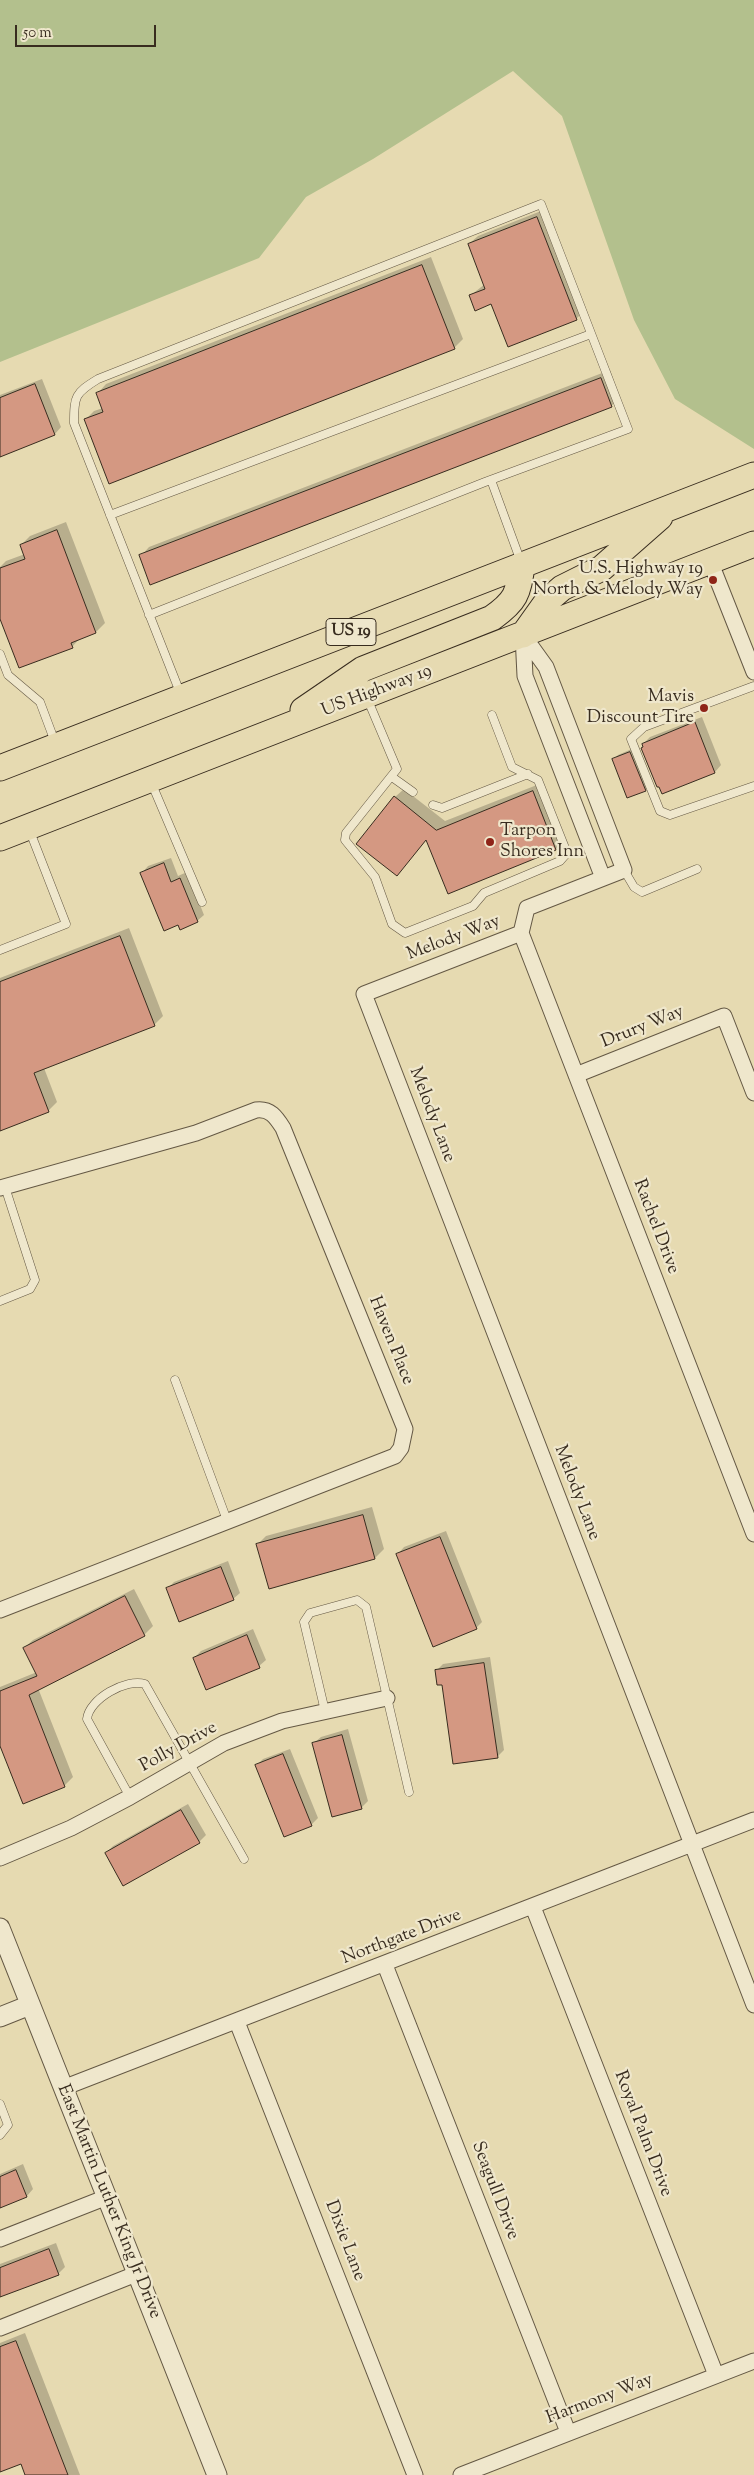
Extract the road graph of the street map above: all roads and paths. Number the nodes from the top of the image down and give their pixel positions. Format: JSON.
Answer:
{"nodes":[{"id":1,"x":592,"y":334,"type":"junction"},
{"id":2,"x":754,"y":475,"type":"edge"},
{"id":3,"x":491,"y":480,"type":"junction"},
{"id":4,"x":673,"y":506,"type":"junction"},
{"id":5,"x":110,"y":515,"type":"junction"},
{"id":6,"x":754,"y":544,"type":"edge"},
{"id":7,"x":710,"y":561,"type":"junction"},
{"id":8,"x":522,"y":566,"type":"junction"},
{"id":9,"x":149,"y":615,"type":"junction"},
{"id":10,"x":524,"y":635,"type":"junction"},
{"id":11,"x":0,"y":654,"type":"edge"},
{"id":12,"x":754,"y":672,"type":"edge"},
{"id":13,"x":754,"y":686,"type":"edge"},
{"id":14,"x":366,"y":696,"type":"junction"},
{"id":15,"x":182,"y":697,"type":"junction"},
{"id":16,"x":492,"y":715,"type":"dead end"},
{"id":17,"x":268,"y":734,"type":"junction"},
{"id":18,"x":57,"y":746,"type":"junction"},
{"id":19,"x":0,"y":768,"type":"edge"},
{"id":20,"x":528,"y":774,"type":"junction"},
{"id":21,"x":392,"y":777,"type":"junction"},
{"id":22,"x":150,"y":780,"type":"junction"},
{"id":23,"x":754,"y":786,"type":"edge"},
{"id":24,"x":413,"y":792,"type":"dead end"},
{"id":25,"x":433,"y":805,"type":"dead end"},
{"id":26,"x":28,"y":827,"type":"junction"},
{"id":27,"x":0,"y":838,"type":"edge"},
{"id":28,"x":697,"y":869,"type":"dead end"},
{"id":29,"x":624,"y":870,"type":"junction"},
{"id":30,"x":603,"y":878,"type":"junction"},
{"id":31,"x":202,"y":902,"type":"dead end"},
{"id":32,"x":521,"y":933,"type":"junction"},
{"id":33,"x":0,"y":950,"type":"edge"},
{"id":34,"x":364,"y":994,"type":"joint"},
{"id":35,"x":576,"y":1075,"type":"junction"},
{"id":36,"x":754,"y":1093,"type":"edge"},
{"id":37,"x":3,"y":1187,"type":"edge"},
{"id":38,"x":0,"y":1301,"type":"edge"},
{"id":39,"x":175,"y":1380,"type":"dead end"},
{"id":40,"x":228,"y":1522,"type":"junction"},
{"id":41,"x":754,"y":1534,"type":"edge"},
{"id":42,"x":0,"y":1610,"type":"edge"},
{"id":43,"x":387,"y":1698,"type":"junction"},
{"id":44,"x":325,"y":1712,"type":"junction"},
{"id":45,"x":189,"y":1763,"type":"junction"},
{"id":46,"x":409,"y":1792,"type":"dead end"},
{"id":47,"x":130,"y":1797,"type":"junction"},
{"id":48,"x":754,"y":1820,"type":"edge"},
{"id":49,"x":692,"y":1844,"type":"junction"},
{"id":50,"x":0,"y":1858,"type":"edge"},
{"id":51,"x":244,"y":1859,"type":"dead end"},
{"id":52,"x":533,"y":1907,"type":"junction"},
{"id":53,"x":0,"y":1928,"type":"edge"},
{"id":54,"x":385,"y":1965,"type":"junction"},
{"id":55,"x":30,"y":2005,"type":"junction"},
{"id":56,"x":754,"y":2005,"type":"edge"},
{"id":57,"x":0,"y":2017,"type":"edge"},
{"id":58,"x":237,"y":2022,"type":"junction"},
{"id":59,"x":63,"y":2088,"type":"junction"},
{"id":60,"x":0,"y":2104,"type":"edge"},
{"id":61,"x":0,"y":2135,"type":"edge"},
{"id":62,"x":107,"y":2198,"type":"junction"},
{"id":63,"x":0,"y":2239,"type":"edge"},
{"id":64,"x":136,"y":2274,"type":"junction"},
{"id":65,"x":0,"y":2328,"type":"edge"},
{"id":66,"x":754,"y":2361,"type":"edge"},
{"id":67,"x":716,"y":2376,"type":"junction"},
{"id":68,"x":568,"y":2432,"type":"junction"},
{"id":69,"x":217,"y":2475,"type":"edge"},
{"id":70,"x":415,"y":2475,"type":"edge"},
{"id":71,"x":461,"y":2475,"type":"edge"}],
"edges":[{"from":1,"to":3,"type":"lane"},
{"from":1,"to":5,"type":"lane"},
{"from":1,"to":5,"type":"lane"},
{"from":2,"to":4,"type":"highway","number":"US 19"},
{"from":3,"to":8,"type":"lane"},
{"from":3,"to":9,"type":"lane"},
{"from":4,"to":8,"type":"highway","number":"US 19"},
{"from":4,"to":10,"type":"highway"},
{"from":5,"to":9,"type":"lane"},
{"from":6,"to":7,"type":"highway","name":"US Highway 19"},
{"from":7,"to":10,"type":"highway","name":"US Highway 19"},
{"from":7,"to":12,"type":"street"},
{"from":8,"to":15,"type":"highway","number":"US 19"},
{"from":8,"to":17,"type":"highway"},
{"from":9,"to":15,"type":"lane"},
{"from":10,"to":14,"type":"highway","name":"US Highway 19"},
{"from":10,"to":29,"type":"street"},
{"from":10,"to":30,"type":"street"},
{"from":11,"to":18,"type":"lane"},
{"from":13,"to":23,"type":"lane"},
{"from":14,"to":17,"type":"highway","name":"US Highway 19"},
{"from":14,"to":21,"type":"lane"},
{"from":15,"to":18,"type":"highway","number":"US 19"},
{"from":16,"to":20,"type":"lane"},
{"from":17,"to":22,"type":"highway","name":"US Highway 19"},
{"from":18,"to":19,"type":"highway","number":"US 19"},
{"from":20,"to":21,"type":"lane"},
{"from":20,"to":25,"type":"lane"},
{"from":21,"to":24,"type":"lane"},
{"from":22,"to":26,"type":"highway","name":"US Highway 19"},
{"from":22,"to":31,"type":"lane"},
{"from":26,"to":27,"type":"highway","name":"US Highway 19"},
{"from":26,"to":33,"type":"lane"},
{"from":28,"to":29,"type":"lane"},
{"from":29,"to":30,"type":"street","name":"Melody Way"},
{"from":30,"to":32,"type":"street","name":"Melody Way"},
{"from":32,"to":34,"type":"street","name":"Melody Way"},
{"from":32,"to":35,"type":"street","name":"Rachel Drive"},
{"from":34,"to":49,"type":"street","name":"Melody Lane"},
{"from":35,"to":36,"type":"street","name":"Drury Way"},
{"from":35,"to":41,"type":"street","name":"Rachel Drive"},
{"from":37,"to":38,"type":"lane"},
{"from":37,"to":40,"type":"street","name":"Haven Place"},
{"from":39,"to":40,"type":"lane"},
{"from":40,"to":42,"type":"street","name":"Haven Place"},
{"from":43,"to":44,"type":"street","name":"Polly Drive"},
{"from":43,"to":44,"type":"lane"},
{"from":43,"to":46,"type":"lane"},
{"from":44,"to":45,"type":"street","name":"Polly Drive"},
{"from":45,"to":47,"type":"street","name":"Polly Drive"},
{"from":45,"to":47,"type":"lane"},
{"from":45,"to":51,"type":"lane"},
{"from":47,"to":50,"type":"street","name":"Polly Drive"},
{"from":48,"to":49,"type":"street","name":"Northgate Drive"},
{"from":49,"to":52,"type":"street","name":"Northgate Drive"},
{"from":49,"to":56,"type":"street","name":"Melody Lane"},
{"from":52,"to":54,"type":"street","name":"Northgate Drive"},
{"from":52,"to":67,"type":"street","name":"Royal Palm Drive"},
{"from":53,"to":55,"type":"street","name":"East Martin Luther King Jr Drive"},
{"from":54,"to":58,"type":"street","name":"Northgate Drive"},
{"from":54,"to":68,"type":"street","name":"Seagull Drive"},
{"from":55,"to":57,"type":"street"},
{"from":55,"to":59,"type":"street","name":"East Martin Luther King Jr Drive"},
{"from":58,"to":59,"type":"street","name":"Northgate Drive"},
{"from":58,"to":70,"type":"street","name":"Dixie Lane"},
{"from":59,"to":62,"type":"street","name":"East Martin Luther King Jr Drive"},
{"from":60,"to":61,"type":"lane"},
{"from":62,"to":63,"type":"street"},
{"from":62,"to":64,"type":"street","name":"East Martin Luther King Jr Drive"},
{"from":64,"to":65,"type":"street"},
{"from":64,"to":69,"type":"street","name":"East Martin Luther King Jr Drive"},
{"from":66,"to":67,"type":"street","name":"Harmony Way"},
{"from":67,"to":68,"type":"street","name":"Harmony Way"},
{"from":68,"to":71,"type":"street","name":"Harmony Way"}]}
